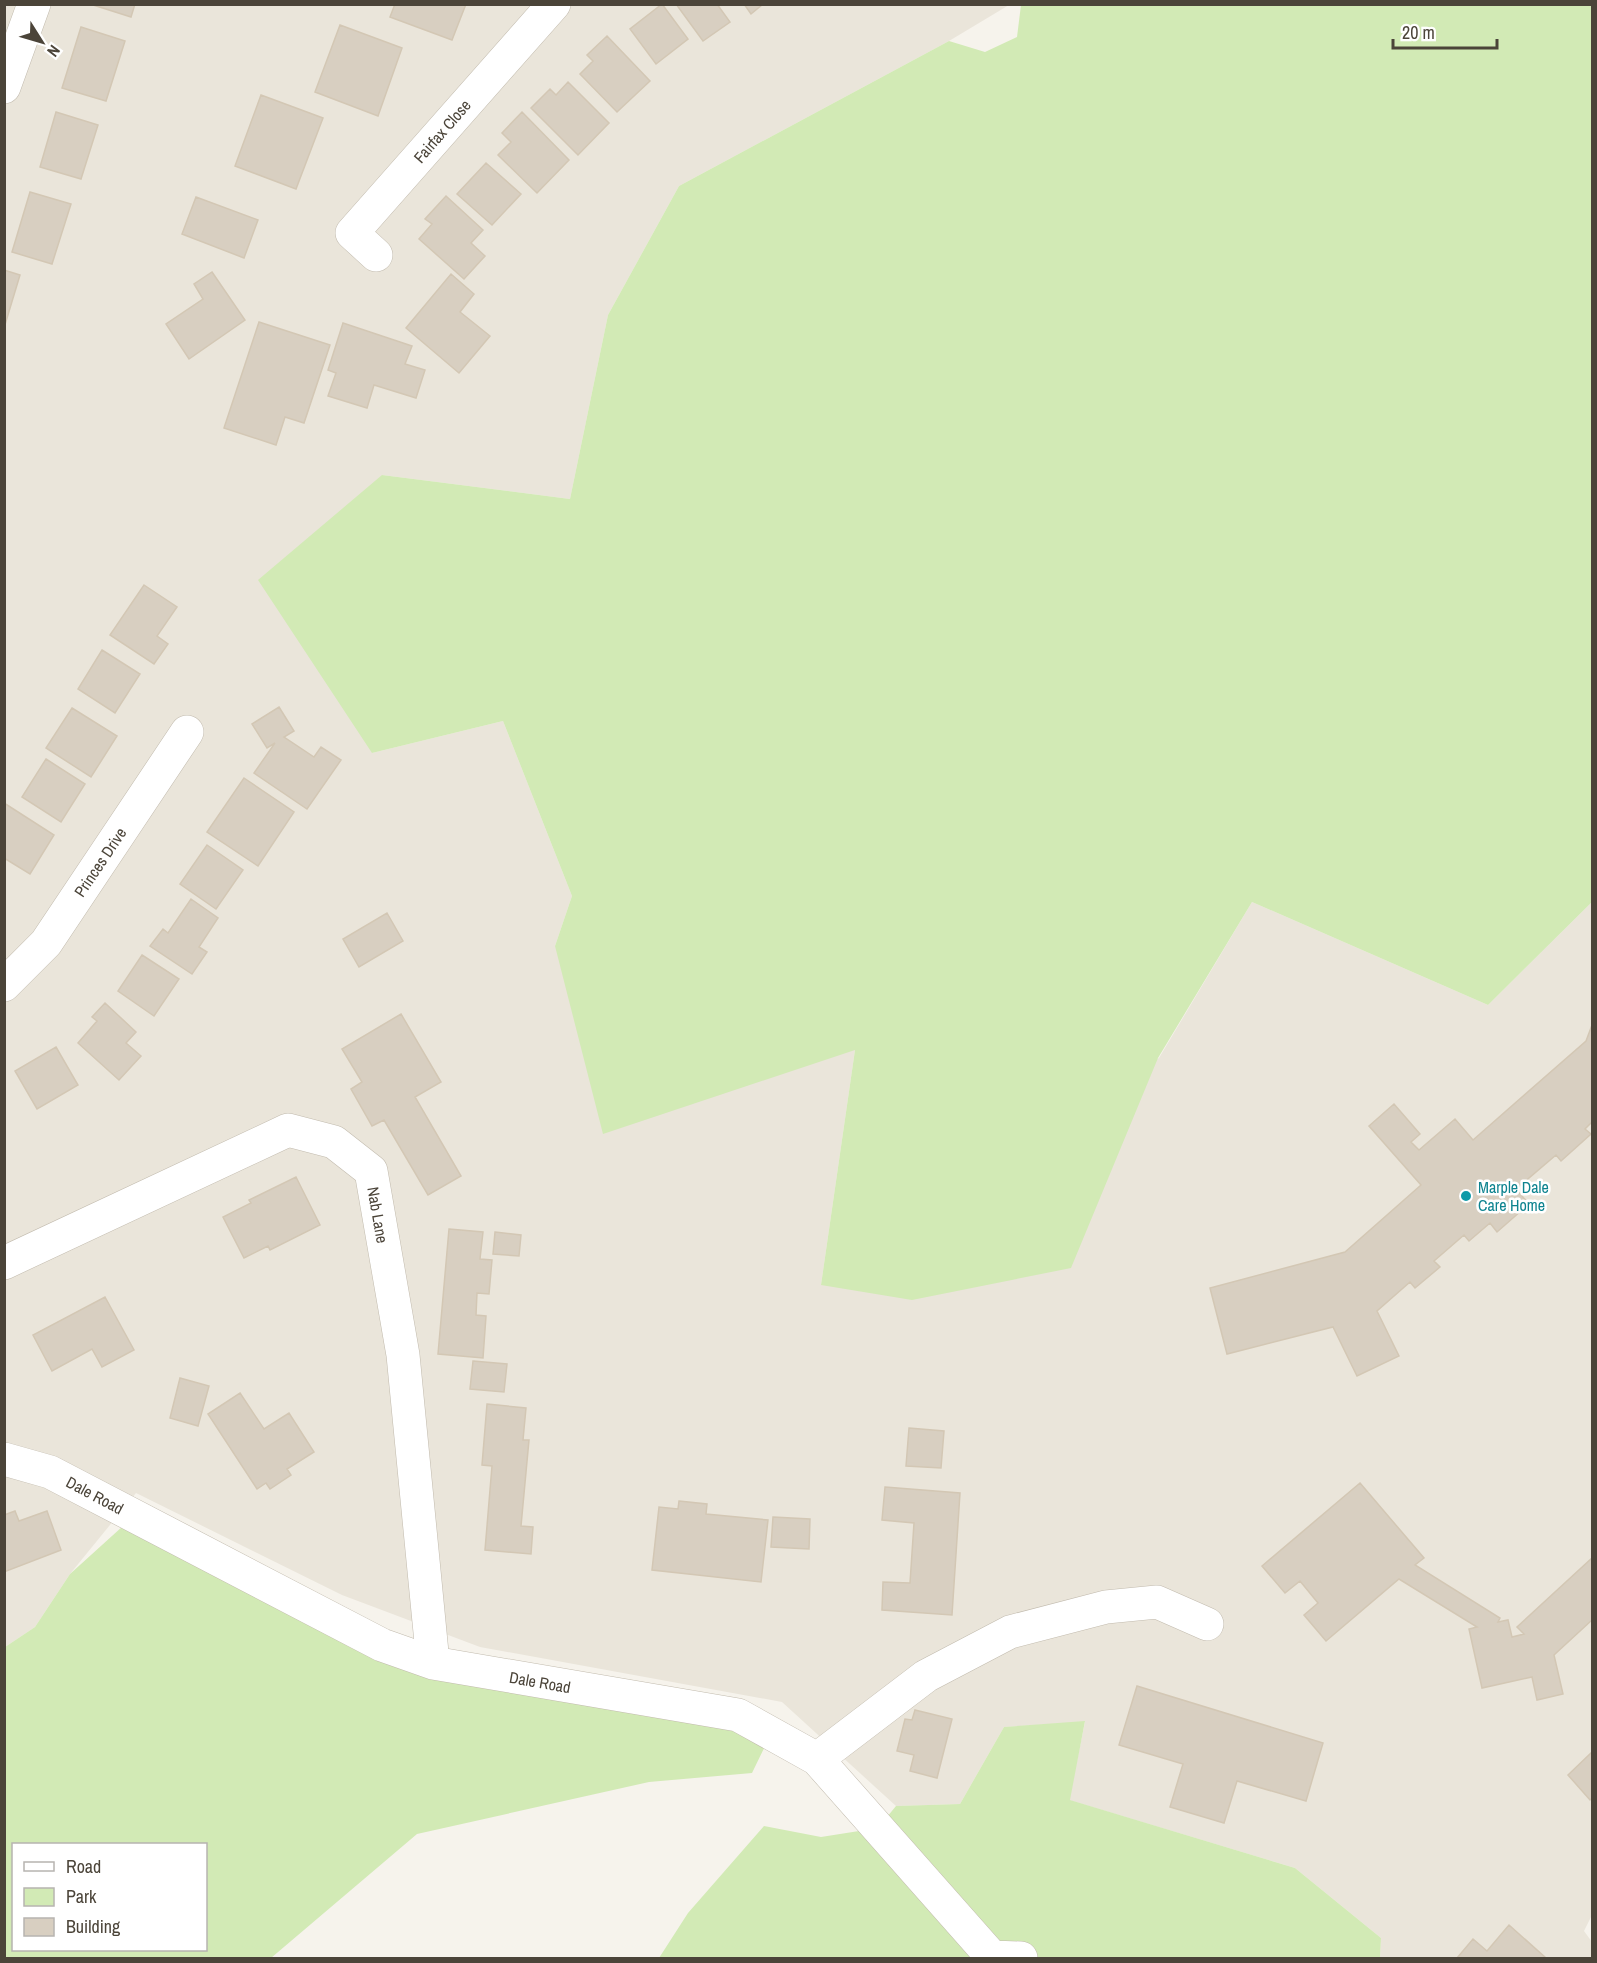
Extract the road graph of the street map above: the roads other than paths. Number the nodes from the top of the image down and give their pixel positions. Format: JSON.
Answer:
{"nodes":[{"id":1,"x":34,"y":4,"type":"edge"},
{"id":2,"x":554,"y":4,"type":"edge"},
{"id":3,"x":4,"y":87,"type":"edge"},
{"id":4,"x":376,"y":255,"type":"dead end"},
{"id":5,"x":187,"y":732,"type":"dead end"},
{"id":6,"x":4,"y":985,"type":"edge"},
{"id":7,"x":4,"y":1263,"type":"edge"},
{"id":8,"x":4,"y":1460,"type":"edge"},
{"id":9,"x":1207,"y":1624,"type":"dead end"},
{"id":10,"x":433,"y":1663,"type":"junction"},
{"id":11,"x":817,"y":1759,"type":"junction"},
{"id":12,"x":1021,"y":1959,"type":"edge"}],
"edges":[{"from":1,"to":3,"type":"street"},
{"from":2,"to":4,"type":"street","name":"Fairfax Close"},
{"from":5,"to":6,"type":"street","name":"Princes Drive"},
{"from":7,"to":10,"type":"street","name":"Nab Lane"},
{"from":8,"to":10,"type":"street","name":"Dale Road"},
{"from":9,"to":11,"type":"street"},
{"from":10,"to":11,"type":"street","name":"Dale Road"},
{"from":11,"to":12,"type":"street","name":"Dale Road"}]}
